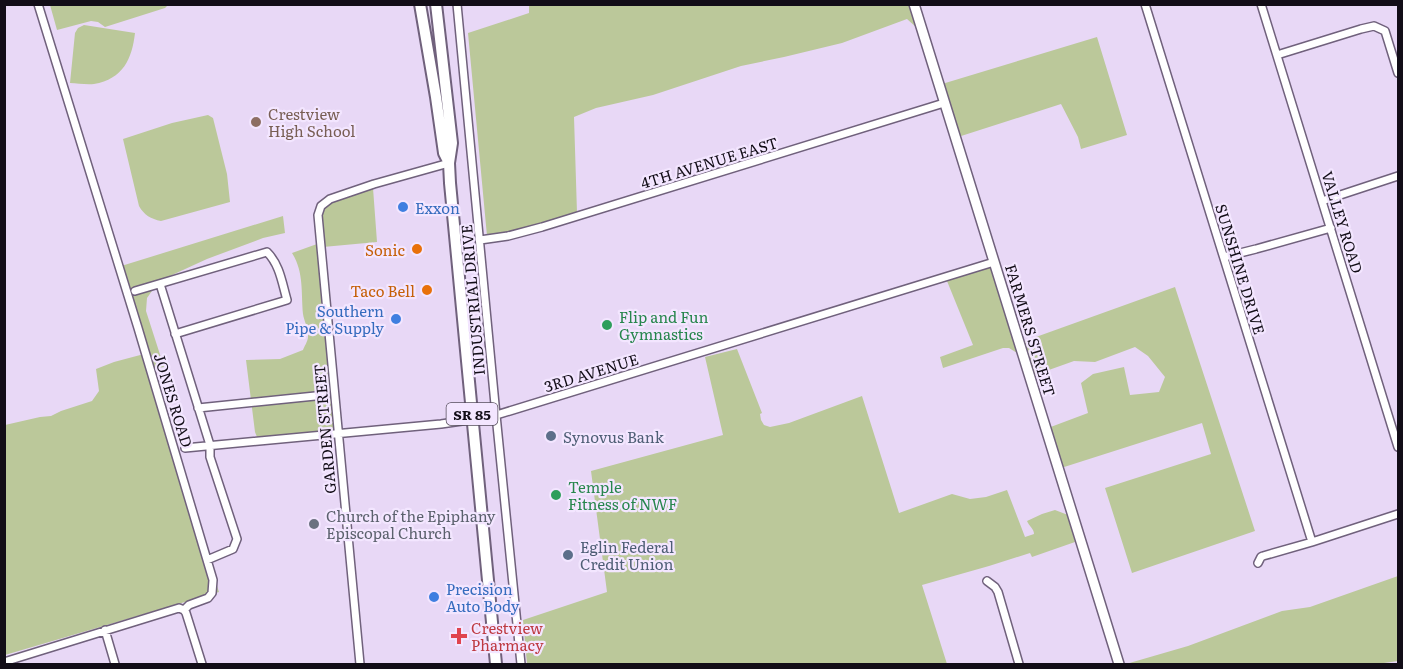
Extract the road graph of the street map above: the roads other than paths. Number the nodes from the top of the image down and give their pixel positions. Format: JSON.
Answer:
{"nodes":[{"id":1,"x":38,"y":4,"type":"edge"},
{"id":2,"x":420,"y":4,"type":"edge"},
{"id":3,"x":436,"y":4,"type":"edge"},
{"id":4,"x":457,"y":4,"type":"edge"},
{"id":5,"x":914,"y":4,"type":"edge"},
{"id":6,"x":1145,"y":4,"type":"edge"},
{"id":7,"x":1261,"y":4,"type":"edge"},
{"id":8,"x":1277,"y":55,"type":"junction"},
{"id":9,"x":1396,"y":60,"type":"edge"},
{"id":10,"x":1398,"y":73,"type":"edge"},
{"id":11,"x":945,"y":103,"type":"junction"},
{"id":12,"x":449,"y":163,"type":"junction"},
{"id":13,"x":1398,"y":176,"type":"edge"},
{"id":14,"x":1322,"y":201,"type":"junction"},
{"id":15,"x":1331,"y":228,"type":"junction"},
{"id":16,"x":480,"y":240,"type":"junction"},
{"id":17,"x":1224,"y":257,"type":"junction"},
{"id":18,"x":994,"y":262,"type":"junction"},
{"id":19,"x":160,"y":284,"type":"junction"},
{"id":20,"x":135,"y":291,"type":"dead end"},
{"id":21,"x":175,"y":334,"type":"junction"},
{"id":22,"x":325,"y":395,"type":"dead end"},
{"id":23,"x":198,"y":408,"type":"junction"},
{"id":24,"x":496,"y":415,"type":"junction"},
{"id":25,"x":473,"y":420,"type":"junction"},
{"id":26,"x":1396,"y":433,"type":"edge"},
{"id":27,"x":338,"y":434,"type":"junction"},
{"id":28,"x":210,"y":446,"type":"junction"},
{"id":29,"x":1398,"y":447,"type":"edge"},
{"id":30,"x":185,"y":448,"type":"dead end"},
{"id":31,"x":1398,"y":514,"type":"edge"},
{"id":32,"x":1312,"y":542,"type":"junction"},
{"id":33,"x":207,"y":560,"type":"junction"},
{"id":34,"x":1258,"y":563,"type":"dead end"},
{"id":35,"x":987,"y":581,"type":"dead end"},
{"id":36,"x":184,"y":610,"type":"junction"},
{"id":37,"x":105,"y":630,"type":"junction"},
{"id":38,"x":4,"y":662,"type":"edge"},
{"id":39,"x":115,"y":664,"type":"edge"},
{"id":40,"x":202,"y":664,"type":"edge"},
{"id":41,"x":360,"y":664,"type":"edge"},
{"id":42,"x":496,"y":664,"type":"edge"},
{"id":43,"x":521,"y":664,"type":"edge"},
{"id":44,"x":1019,"y":664,"type":"edge"},
{"id":45,"x":1119,"y":664,"type":"edge"}],
"edges":[{"from":1,"to":33,"type":"street","name":"JONES ROAD"},
{"from":2,"to":12,"type":"main road","number":"SR 85"},
{"from":3,"to":12,"type":"main road","number":"SR 85"},
{"from":4,"to":16,"type":"street","name":"INDUSTRIAL DRIVE"},
{"from":5,"to":11,"type":"street","name":"FARMERS STREET"},
{"from":6,"to":17,"type":"street","name":"SUNSHINE DRIVE"},
{"from":7,"to":8,"type":"street","name":"VALLEY ROAD"},
{"from":8,"to":9,"type":"street"},
{"from":8,"to":14,"type":"street","name":"VALLEY ROAD"},
{"from":9,"to":10,"type":"street"},
{"from":11,"to":16,"type":"street","name":"4TH AVENUE EAST"},
{"from":11,"to":18,"type":"street","name":"FARMERS STREET"},
{"from":12,"to":25,"type":"main road","number":"SR 85"},
{"from":12,"to":27,"type":"street","name":"GARDEN STREET"},
{"from":13,"to":14,"type":"street"},
{"from":14,"to":15,"type":"street","name":"VALLEY ROAD"},
{"from":15,"to":17,"type":"street"},
{"from":15,"to":26,"type":"street","name":"VALLEY ROAD"},
{"from":16,"to":24,"type":"street","name":"INDUSTRIAL DRIVE"},
{"from":17,"to":32,"type":"street","name":"SUNSHINE DRIVE"},
{"from":18,"to":24,"type":"street","name":"3RD AVENUE"},
{"from":18,"to":45,"type":"street","name":"FARMERS STREET"},
{"from":19,"to":20,"type":"street"},
{"from":19,"to":21,"type":"street"},
{"from":19,"to":21,"type":"street"},
{"from":21,"to":23,"type":"street"},
{"from":22,"to":23,"type":"street"},
{"from":23,"to":28,"type":"street"},
{"from":24,"to":25,"type":"street","name":"3RD AVENUE"},
{"from":24,"to":43,"type":"street","name":"INDUSTRIAL DRIVE"},
{"from":25,"to":27,"type":"street","name":"3RD AVENUE"},
{"from":25,"to":42,"type":"main road","number":"SR 85"},
{"from":26,"to":29,"type":"street","name":"VALLEY ROAD"},
{"from":27,"to":28,"type":"street","name":"3RD AVENUE"},
{"from":27,"to":41,"type":"street","name":"GARDEN STREET"},
{"from":28,"to":30,"type":"street","name":"3RD AVENUE"},
{"from":28,"to":33,"type":"street"},
{"from":31,"to":32,"type":"street"},
{"from":32,"to":34,"type":"street"},
{"from":33,"to":36,"type":"street","name":"JONES ROAD"},
{"from":35,"to":44,"type":"street"},
{"from":36,"to":37,"type":"street","name":"JONES ROAD"},
{"from":36,"to":40,"type":"street"},
{"from":37,"to":38,"type":"street","name":"JONES ROAD"},
{"from":37,"to":39,"type":"street"}]}
